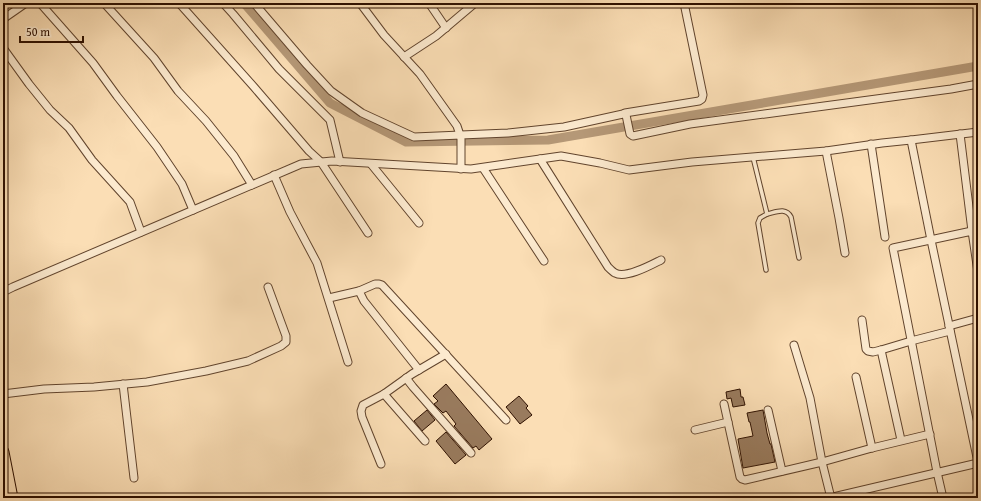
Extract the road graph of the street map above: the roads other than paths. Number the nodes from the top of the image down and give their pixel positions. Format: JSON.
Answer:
{"nodes":[{"id":1,"x":26,"y":3,"type":"edge"},
{"id":2,"x":40,"y":3,"type":"edge"},
{"id":3,"x":104,"y":3,"type":"edge"},
{"id":4,"x":179,"y":3,"type":"edge"},
{"id":5,"x":223,"y":3,"type":"edge"},
{"id":6,"x":254,"y":3,"type":"edge"},
{"id":7,"x":360,"y":3,"type":"edge"},
{"id":8,"x":429,"y":3,"type":"edge"},
{"id":9,"x":475,"y":3,"type":"edge"},
{"id":10,"x":684,"y":3,"type":"edge"},
{"id":11,"x":3,"y":19,"type":"edge"},
{"id":12,"x":446,"y":28,"type":"junction"},
{"id":13,"x":3,"y":48,"type":"edge"},
{"id":14,"x":404,"y":57,"type":"junction"},
{"id":15,"x":978,"y":84,"type":"edge"},
{"id":16,"x":626,"y":118,"type":"junction"},
{"id":17,"x":978,"y":132,"type":"edge"},
{"id":18,"x":960,"y":134,"type":"junction"},
{"id":19,"x":461,"y":140,"type":"junction"},
{"id":20,"x":911,"y":140,"type":"junction"},
{"id":21,"x":872,"y":144,"type":"junction"},
{"id":22,"x":826,"y":150,"type":"junction"},
{"id":23,"x":753,"y":157,"type":"junction"},
{"id":24,"x":540,"y":159,"type":"junction"},
{"id":25,"x":321,"y":162,"type":"junction"},
{"id":26,"x":340,"y":162,"type":"junction"},
{"id":27,"x":371,"y":164,"type":"junction"},
{"id":28,"x":483,"y":168,"type":"junction"},
{"id":29,"x":461,"y":169,"type":"junction"},
{"id":30,"x":274,"y":175,"type":"junction"},
{"id":31,"x":252,"y":185,"type":"junction"},
{"id":32,"x":193,"y":210,"type":"junction"},
{"id":33,"x":767,"y":214,"type":"junction"},
{"id":34,"x":419,"y":223,"type":"dead end"},
{"id":35,"x":972,"y":231,"type":"junction"},
{"id":36,"x":141,"y":232,"type":"junction"},
{"id":37,"x":368,"y":233,"type":"dead end"},
{"id":38,"x":885,"y":237,"type":"dead end"},
{"id":39,"x":931,"y":240,"type":"junction"},
{"id":40,"x":846,"y":253,"type":"dead end"},
{"id":41,"x":799,"y":258,"type":"dead end"},
{"id":42,"x":544,"y":260,"type":"dead end"},
{"id":43,"x":661,"y":260,"type":"dead end"},
{"id":44,"x":978,"y":269,"type":"edge"},
{"id":45,"x":766,"y":270,"type":"dead end"},
{"id":46,"x":268,"y":287,"type":"dead end"},
{"id":47,"x":358,"y":291,"type":"junction"},
{"id":48,"x":3,"y":292,"type":"edge"},
{"id":49,"x":328,"y":298,"type":"junction"},
{"id":50,"x":978,"y":318,"type":"edge"},
{"id":51,"x":862,"y":320,"type":"dead end"},
{"id":52,"x":950,"y":328,"type":"junction"},
{"id":53,"x":911,"y":341,"type":"junction"},
{"id":54,"x":794,"y":345,"type":"dead end"},
{"id":55,"x":881,"y":350,"type":"junction"},
{"id":56,"x":446,"y":354,"type":"junction"},
{"id":57,"x":348,"y":362,"type":"dead end"},
{"id":58,"x":419,"y":370,"type":"junction"},
{"id":59,"x":856,"y":377,"type":"dead end"},
{"id":60,"x":406,"y":378,"type":"junction"},
{"id":61,"x":123,"y":384,"type":"junction"},
{"id":62,"x":3,"y":394,"type":"edge"},
{"id":63,"x":384,"y":394,"type":"junction"},
{"id":64,"x":724,"y":404,"type":"dead end"},
{"id":65,"x":768,"y":410,"type":"dead end"},
{"id":66,"x":506,"y":420,"type":"dead end"},
{"id":67,"x":728,"y":422,"type":"junction"},
{"id":68,"x":695,"y":430,"type":"dead end"},
{"id":69,"x":930,"y":434,"type":"junction"},
{"id":70,"x":901,"y":440,"type":"junction"},
{"id":71,"x":425,"y":441,"type":"dead end"},
{"id":72,"x":872,"y":448,"type":"junction"},
{"id":73,"x":3,"y":452,"type":"edge"},
{"id":74,"x":471,"y":453,"type":"dead end"},
{"id":75,"x":822,"y":462,"type":"junction"},
{"id":76,"x":978,"y":463,"type":"edge"},
{"id":77,"x":381,"y":464,"type":"dead end"},
{"id":78,"x":782,"y":471,"type":"junction"},
{"id":79,"x":937,"y":472,"type":"junction"},
{"id":80,"x":134,"y":478,"type":"dead end"},
{"id":81,"x":12,"y":498,"type":"edge"},
{"id":82,"x":830,"y":498,"type":"edge"},
{"id":83,"x":943,"y":498,"type":"edge"}],
"edges":[{"from":1,"to":11,"type":"street"},
{"from":2,"to":32,"type":"street"},
{"from":3,"to":31,"type":"street"},
{"from":4,"to":25,"type":"street"},
{"from":5,"to":26,"type":"street"},
{"from":6,"to":19,"type":"street"},
{"from":7,"to":14,"type":"street"},
{"from":8,"to":12,"type":"street"},
{"from":9,"to":12,"type":"street"},
{"from":10,"to":16,"type":"street"},
{"from":12,"to":14,"type":"street"},
{"from":13,"to":36,"type":"street"},
{"from":14,"to":19,"type":"street"},
{"from":15,"to":16,"type":"street"},
{"from":16,"to":19,"type":"street"},
{"from":17,"to":18,"type":"street"},
{"from":18,"to":20,"type":"street"},
{"from":18,"to":35,"type":"street"},
{"from":19,"to":29,"type":"street"},
{"from":20,"to":21,"type":"street"},
{"from":20,"to":39,"type":"street"},
{"from":21,"to":22,"type":"street"},
{"from":21,"to":38,"type":"street"},
{"from":22,"to":23,"type":"street"},
{"from":22,"to":40,"type":"street"},
{"from":23,"to":24,"type":"street"},
{"from":23,"to":33,"type":"lane"},
{"from":24,"to":28,"type":"street"},
{"from":24,"to":43,"type":"street"},
{"from":25,"to":26,"type":"street"},
{"from":25,"to":30,"type":"street"},
{"from":25,"to":37,"type":"street"},
{"from":26,"to":27,"type":"street"},
{"from":27,"to":29,"type":"street"},
{"from":27,"to":34,"type":"street"},
{"from":28,"to":29,"type":"street"},
{"from":28,"to":42,"type":"street"},
{"from":30,"to":31,"type":"street"},
{"from":30,"to":49,"type":"street"},
{"from":31,"to":32,"type":"street"},
{"from":32,"to":36,"type":"street"},
{"from":33,"to":41,"type":"lane"},
{"from":33,"to":45,"type":"lane"},
{"from":35,"to":39,"type":"street"},
{"from":35,"to":44,"type":"street"},
{"from":36,"to":48,"type":"street"},
{"from":39,"to":52,"type":"street"},
{"from":39,"to":53,"type":"street"},
{"from":46,"to":61,"type":"street"},
{"from":47,"to":49,"type":"street"},
{"from":47,"to":56,"type":"street"},
{"from":47,"to":58,"type":"street"},
{"from":49,"to":57,"type":"street"},
{"from":50,"to":52,"type":"street"},
{"from":51,"to":55,"type":"street"},
{"from":52,"to":53,"type":"street"},
{"from":52,"to":76,"type":"street"},
{"from":53,"to":55,"type":"street"},
{"from":53,"to":69,"type":"street"},
{"from":54,"to":75,"type":"street"},
{"from":55,"to":70,"type":"street"},
{"from":56,"to":58,"type":"street"},
{"from":56,"to":66,"type":"street"},
{"from":58,"to":60,"type":"street"},
{"from":59,"to":72,"type":"street"},
{"from":60,"to":63,"type":"street"},
{"from":60,"to":74,"type":"street"},
{"from":61,"to":62,"type":"street"},
{"from":61,"to":80,"type":"street"},
{"from":63,"to":71,"type":"street"},
{"from":63,"to":77,"type":"street"},
{"from":64,"to":67,"type":"street"},
{"from":65,"to":78,"type":"street"},
{"from":67,"to":68,"type":"street"},
{"from":67,"to":78,"type":"street"},
{"from":69,"to":70,"type":"street"},
{"from":69,"to":79,"type":"street"},
{"from":70,"to":72,"type":"street"},
{"from":72,"to":75,"type":"street"},
{"from":73,"to":81,"type":"main road"},
{"from":75,"to":78,"type":"street"},
{"from":75,"to":82,"type":"street"},
{"from":76,"to":79,"type":"street"},
{"from":79,"to":82,"type":"street"},
{"from":79,"to":83,"type":"street"}]}
